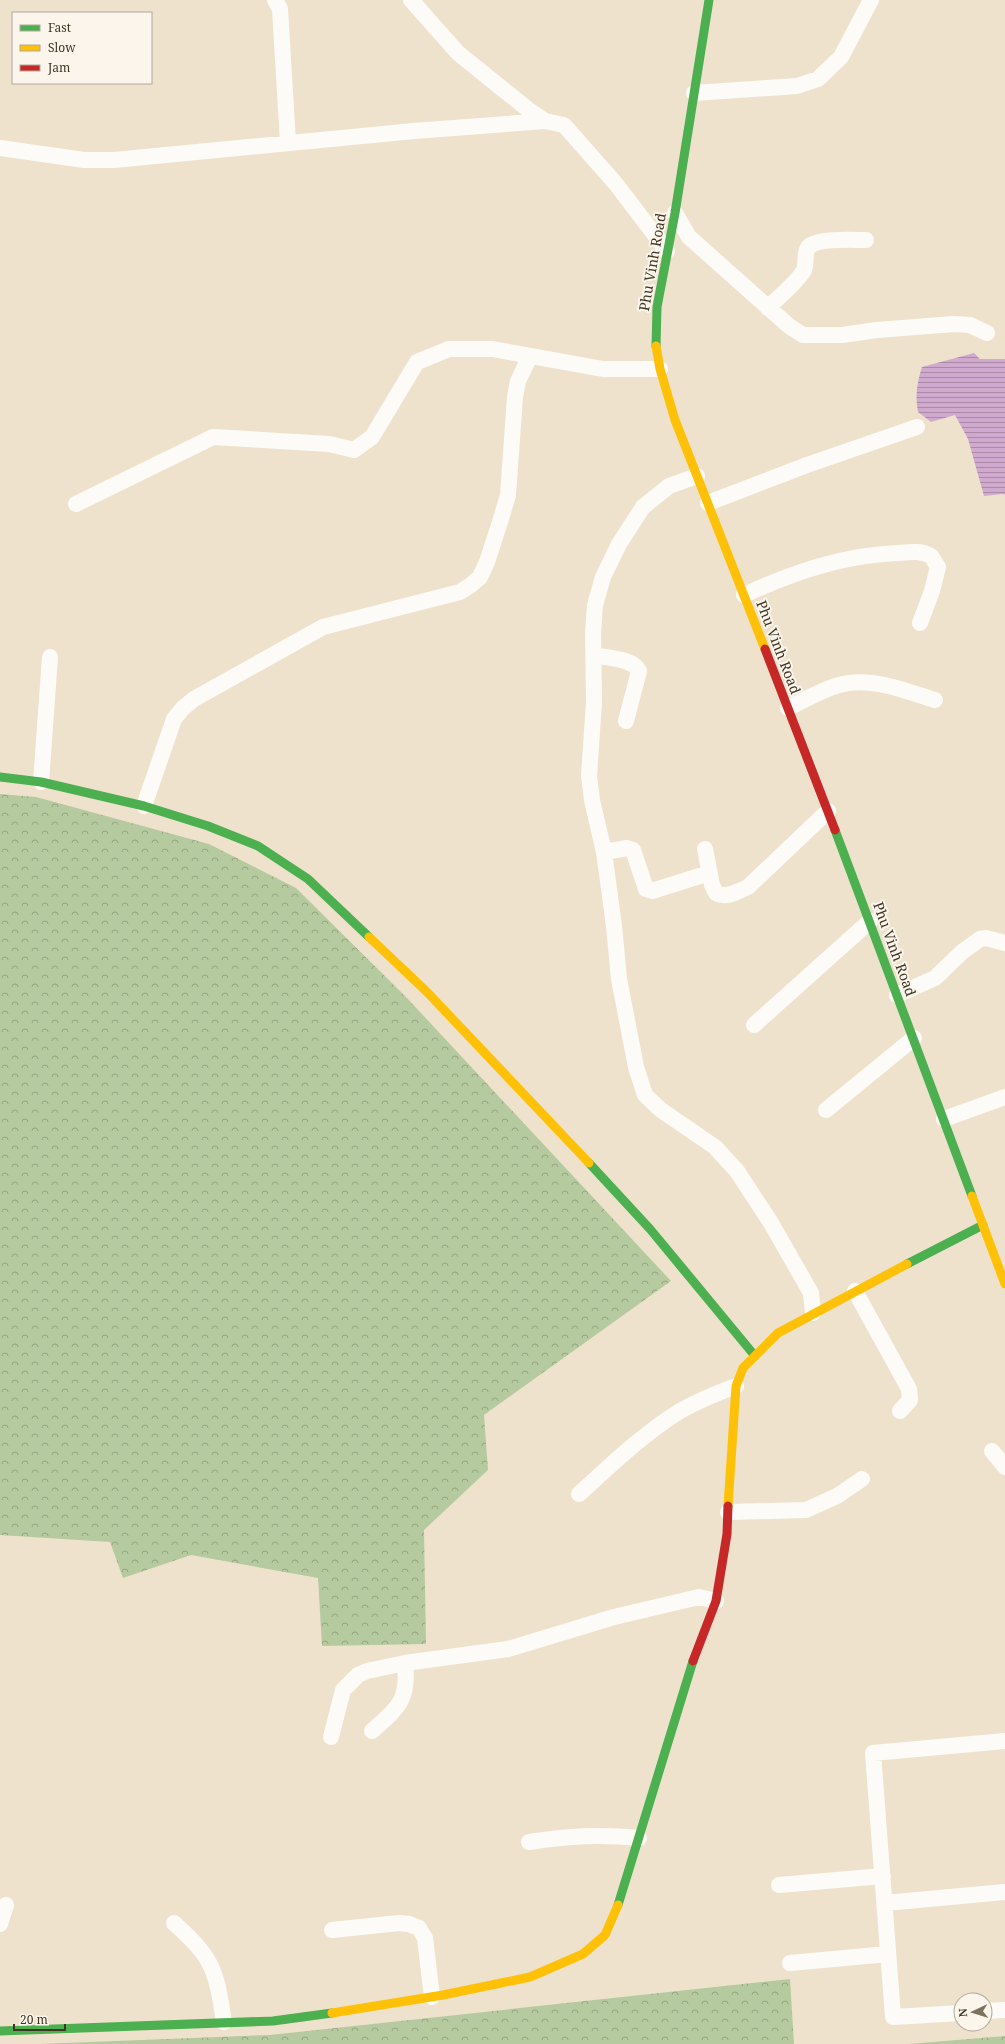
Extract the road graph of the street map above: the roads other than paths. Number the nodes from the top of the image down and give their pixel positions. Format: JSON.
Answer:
{"nodes":[{"id":1,"x":411,"y":0,"type":"edge"},
{"id":2,"x":709,"y":0,"type":"edge"},
{"id":3,"x":870,"y":0,"type":"edge"},
{"id":4,"x":282,"y":3,"type":"edge"},
{"id":5,"x":694,"y":93,"type":"junction"},
{"id":6,"x":545,"y":121,"type":"junction"},
{"id":7,"x":288,"y":143,"type":"junction"},
{"id":8,"x":0,"y":148,"type":"edge"},
{"id":9,"x":675,"y":213,"type":"junction"},
{"id":10,"x":866,"y":240,"type":"dead end"},
{"id":11,"x":667,"y":251,"type":"junction"},
{"id":12,"x":768,"y":308,"type":"junction"},
{"id":13,"x":987,"y":333,"type":"dead end"},
{"id":14,"x":530,"y":356,"type":"junction"},
{"id":15,"x":660,"y":369,"type":"junction"},
{"id":16,"x":917,"y":427,"type":"dead end"},
{"id":17,"x":697,"y":476,"type":"junction"},
{"id":18,"x":708,"y":503,"type":"junction"},
{"id":19,"x":76,"y":504,"type":"dead end"},
{"id":20,"x":744,"y":595,"type":"junction"},
{"id":21,"x":920,"y":623,"type":"dead end"},
{"id":22,"x":594,"y":655,"type":"junction"},
{"id":23,"x":50,"y":657,"type":"dead end"},
{"id":24,"x":936,"y":700,"type":"dead end"},
{"id":25,"x":788,"y":708,"type":"junction"},
{"id":26,"x":626,"y":721,"type":"dead end"},
{"id":27,"x":0,"y":777,"type":"edge"},
{"id":28,"x":41,"y":782,"type":"junction"},
{"id":29,"x":144,"y":806,"type":"junction"},
{"id":30,"x":828,"y":811,"type":"junction"},
{"id":31,"x":705,"y":849,"type":"dead end"},
{"id":32,"x":604,"y":852,"type":"junction"},
{"id":33,"x":709,"y":873,"type":"junction"},
{"id":34,"x":870,"y":920,"type":"junction"},
{"id":35,"x":1005,"y":944,"type":"edge"},
{"id":36,"x":898,"y":995,"type":"junction"},
{"id":37,"x":754,"y":1025,"type":"dead end"},
{"id":38,"x":914,"y":1038,"type":"junction"},
{"id":39,"x":1005,"y":1097,"type":"edge"},
{"id":40,"x":826,"y":1110,"type":"dead end"},
{"id":41,"x":944,"y":1119,"type":"junction"},
{"id":42,"x":983,"y":1225,"type":"junction"},
{"id":43,"x":1005,"y":1284,"type":"edge"},
{"id":44,"x":855,"y":1291,"type":"junction"},
{"id":45,"x":813,"y":1313,"type":"junction"},
{"id":46,"x":755,"y":1356,"type":"junction"},
{"id":47,"x":736,"y":1386,"type":"junction"},
{"id":48,"x":900,"y":1411,"type":"dead end"},
{"id":49,"x":992,"y":1451,"type":"dead end"},
{"id":50,"x":1005,"y":1467,"type":"edge"},
{"id":51,"x":862,"y":1479,"type":"dead end"},
{"id":52,"x":578,"y":1494,"type":"dead end"},
{"id":53,"x":728,"y":1512,"type":"junction"},
{"id":54,"x":716,"y":1601,"type":"junction"},
{"id":55,"x":404,"y":1663,"type":"junction"},
{"id":56,"x":372,"y":1731,"type":"dead end"},
{"id":57,"x":331,"y":1737,"type":"dead end"},
{"id":58,"x":1005,"y":1741,"type":"edge"},
{"id":59,"x":639,"y":1838,"type":"junction"},
{"id":60,"x":529,"y":1842,"type":"dead end"},
{"id":61,"x":883,"y":1876,"type":"junction"},
{"id":62,"x":779,"y":1885,"type":"dead end"},
{"id":63,"x":1005,"y":1892,"type":"edge"},
{"id":64,"x":885,"y":1903,"type":"junction"},
{"id":65,"x":6,"y":1906,"type":"dead end"},
{"id":66,"x":174,"y":1923,"type":"dead end"},
{"id":67,"x":0,"y":1924,"type":"edge"},
{"id":68,"x":332,"y":1930,"type":"dead end"},
{"id":69,"x":888,"y":1954,"type":"junction"},
{"id":70,"x":790,"y":1963,"type":"dead end"},
{"id":71,"x":432,"y":1997,"type":"junction"},
{"id":72,"x":1005,"y":2010,"type":"edge"},
{"id":73,"x":993,"y":2011,"type":"edge"},
{"id":74,"x":953,"y":2013,"type":"edge"},
{"id":75,"x":224,"y":2022,"type":"junction"},
{"id":76,"x":0,"y":2031,"type":"edge"}],
"edges":[{"from":1,"to":6,"type":"street"},
{"from":2,"to":5,"type":"street","name":"Phu Vinh Road"},
{"from":3,"to":5,"type":"street"},
{"from":4,"to":7,"type":"street"},
{"from":5,"to":9,"type":"street","name":"Phu Vinh Road"},
{"from":6,"to":7,"type":"street"},
{"from":6,"to":11,"type":"street"},
{"from":7,"to":8,"type":"street"},
{"from":9,"to":11,"type":"street","name":"Phu Vinh Road"},
{"from":9,"to":12,"type":"street"},
{"from":10,"to":12,"type":"street"},
{"from":11,"to":15,"type":"street","name":"Phu Vinh Road"},
{"from":12,"to":13,"type":"street"},
{"from":14,"to":15,"type":"street"},
{"from":14,"to":19,"type":"street"},
{"from":14,"to":29,"type":"street"},
{"from":15,"to":17,"type":"street","name":"Phu Vinh Road"},
{"from":16,"to":18,"type":"street"},
{"from":17,"to":18,"type":"street","name":"Phu Vinh Road"},
{"from":17,"to":22,"type":"street"},
{"from":18,"to":20,"type":"street","name":"Phu Vinh Road"},
{"from":20,"to":21,"type":"street"},
{"from":20,"to":25,"type":"street","name":"Phu Vinh Road"},
{"from":22,"to":26,"type":"street"},
{"from":22,"to":32,"type":"street"},
{"from":23,"to":28,"type":"street"},
{"from":24,"to":25,"type":"street"},
{"from":25,"to":30,"type":"street","name":"Phu Vinh Road"},
{"from":27,"to":28,"type":"street"},
{"from":28,"to":29,"type":"street"},
{"from":29,"to":46,"type":"street"},
{"from":30,"to":33,"type":"street"},
{"from":30,"to":34,"type":"street","name":"Phu Vinh Road"},
{"from":31,"to":33,"type":"street"},
{"from":32,"to":33,"type":"street"},
{"from":32,"to":45,"type":"street"},
{"from":34,"to":36,"type":"street","name":"Phu Vinh Road"},
{"from":34,"to":37,"type":"street"},
{"from":35,"to":36,"type":"street"},
{"from":36,"to":38,"type":"street","name":"Phu Vinh Road"},
{"from":38,"to":40,"type":"street"},
{"from":38,"to":41,"type":"street","name":"Phu Vinh Road"},
{"from":39,"to":41,"type":"street"},
{"from":41,"to":42,"type":"street","name":"Phu Vinh Road"},
{"from":42,"to":43,"type":"street","name":"Phu Vinh Road"},
{"from":42,"to":44,"type":"street"},
{"from":44,"to":45,"type":"street"},
{"from":44,"to":48,"type":"street"},
{"from":45,"to":46,"type":"street"},
{"from":46,"to":47,"type":"street"},
{"from":47,"to":52,"type":"street"},
{"from":47,"to":53,"type":"street"},
{"from":49,"to":50,"type":"street"},
{"from":51,"to":53,"type":"street"},
{"from":53,"to":54,"type":"street"},
{"from":54,"to":55,"type":"street"},
{"from":54,"to":59,"type":"street"},
{"from":55,"to":56,"type":"street"},
{"from":55,"to":57,"type":"street"},
{"from":58,"to":61,"type":"street"},
{"from":59,"to":60,"type":"street"},
{"from":59,"to":71,"type":"street"},
{"from":61,"to":62,"type":"street"},
{"from":61,"to":64,"type":"street"},
{"from":63,"to":64,"type":"street"},
{"from":64,"to":69,"type":"street"},
{"from":65,"to":67,"type":"street"},
{"from":66,"to":75,"type":"street"},
{"from":68,"to":71,"type":"street"},
{"from":69,"to":70,"type":"street"},
{"from":69,"to":74,"type":"street"},
{"from":71,"to":75,"type":"street"},
{"from":72,"to":73,"type":"street"},
{"from":75,"to":76,"type":"street"}]}
